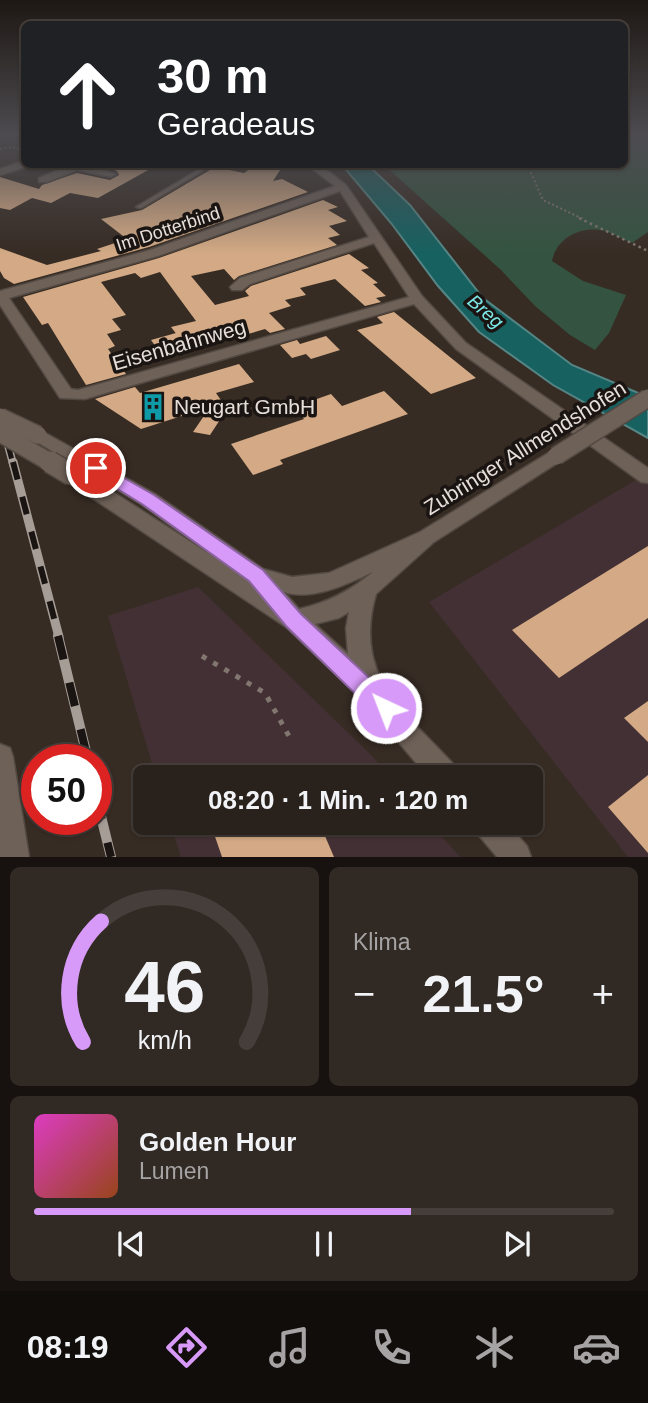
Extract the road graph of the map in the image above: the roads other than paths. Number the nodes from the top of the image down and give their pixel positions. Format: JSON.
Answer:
{"nodes":[{"id":1,"x":55,"y":174,"type":"edge"},
{"id":2,"x":195,"y":174,"type":"edge"},
{"id":3,"x":328,"y":174,"type":"edge"},
{"id":4,"x":43,"y":180,"type":"dead end"},
{"id":5,"x":342,"y":187,"type":"junction"},
{"id":6,"x":139,"y":207,"type":"dead end"},
{"id":7,"x":375,"y":239,"type":"junction"},
{"id":8,"x":237,"y":287,"type":"dead end"},
{"id":9,"x":1,"y":295,"type":"edge"},
{"id":10,"x":417,"y":299,"type":"junction"},
{"id":11,"x":648,"y":398,"type":"edge"},
{"id":12,"x":0,"y":417,"type":"edge"},
{"id":13,"x":0,"y":433,"type":"edge"},
{"id":14,"x":648,"y":477,"type":"edge"},
{"id":15,"x":426,"y":537,"type":"junction"},
{"id":16,"x":256,"y":575,"type":"junction"},
{"id":17,"x":366,"y":590,"type":"junction"},
{"id":18,"x":294,"y":620,"type":"junction"},
{"id":19,"x":371,"y":691,"type":"junction"},
{"id":20,"x":0,"y":757,"type":"edge"},
{"id":21,"x":436,"y":765,"type":"edge"},
{"id":22,"x":497,"y":835,"type":"edge"},
{"id":23,"x":14,"y":857,"type":"edge"},
{"id":24,"x":516,"y":857,"type":"edge"}],
"edges":[{"from":1,"to":4,"type":"street"},
{"from":2,"to":6,"type":"lane"},
{"from":3,"to":5,"type":"street"},
{"from":5,"to":7,"type":"street"},
{"from":5,"to":9,"type":"street","name":"Im Dotterbind"},
{"from":7,"to":8,"type":"street"},
{"from":7,"to":10,"type":"street"},
{"from":9,"to":10,"type":"street","name":"Eisenbahnweg"},
{"from":10,"to":14,"type":"street"},
{"from":11,"to":15,"type":"street","name":"Zubringer Allmendshofen","bridge":true},
{"from":12,"to":16,"type":"street","bridge":true},
{"from":13,"to":18,"type":"street","bridge":true},
{"from":15,"to":16,"type":"street"},
{"from":15,"to":17,"type":"street"},
{"from":16,"to":18,"type":"street"},
{"from":17,"to":18,"type":"street"},
{"from":17,"to":19,"type":"street"},
{"from":18,"to":19,"type":"street"},
{"from":19,"to":21,"type":"street"},
{"from":20,"to":23,"type":"street"},
{"from":22,"to":24,"type":"street"}]}
